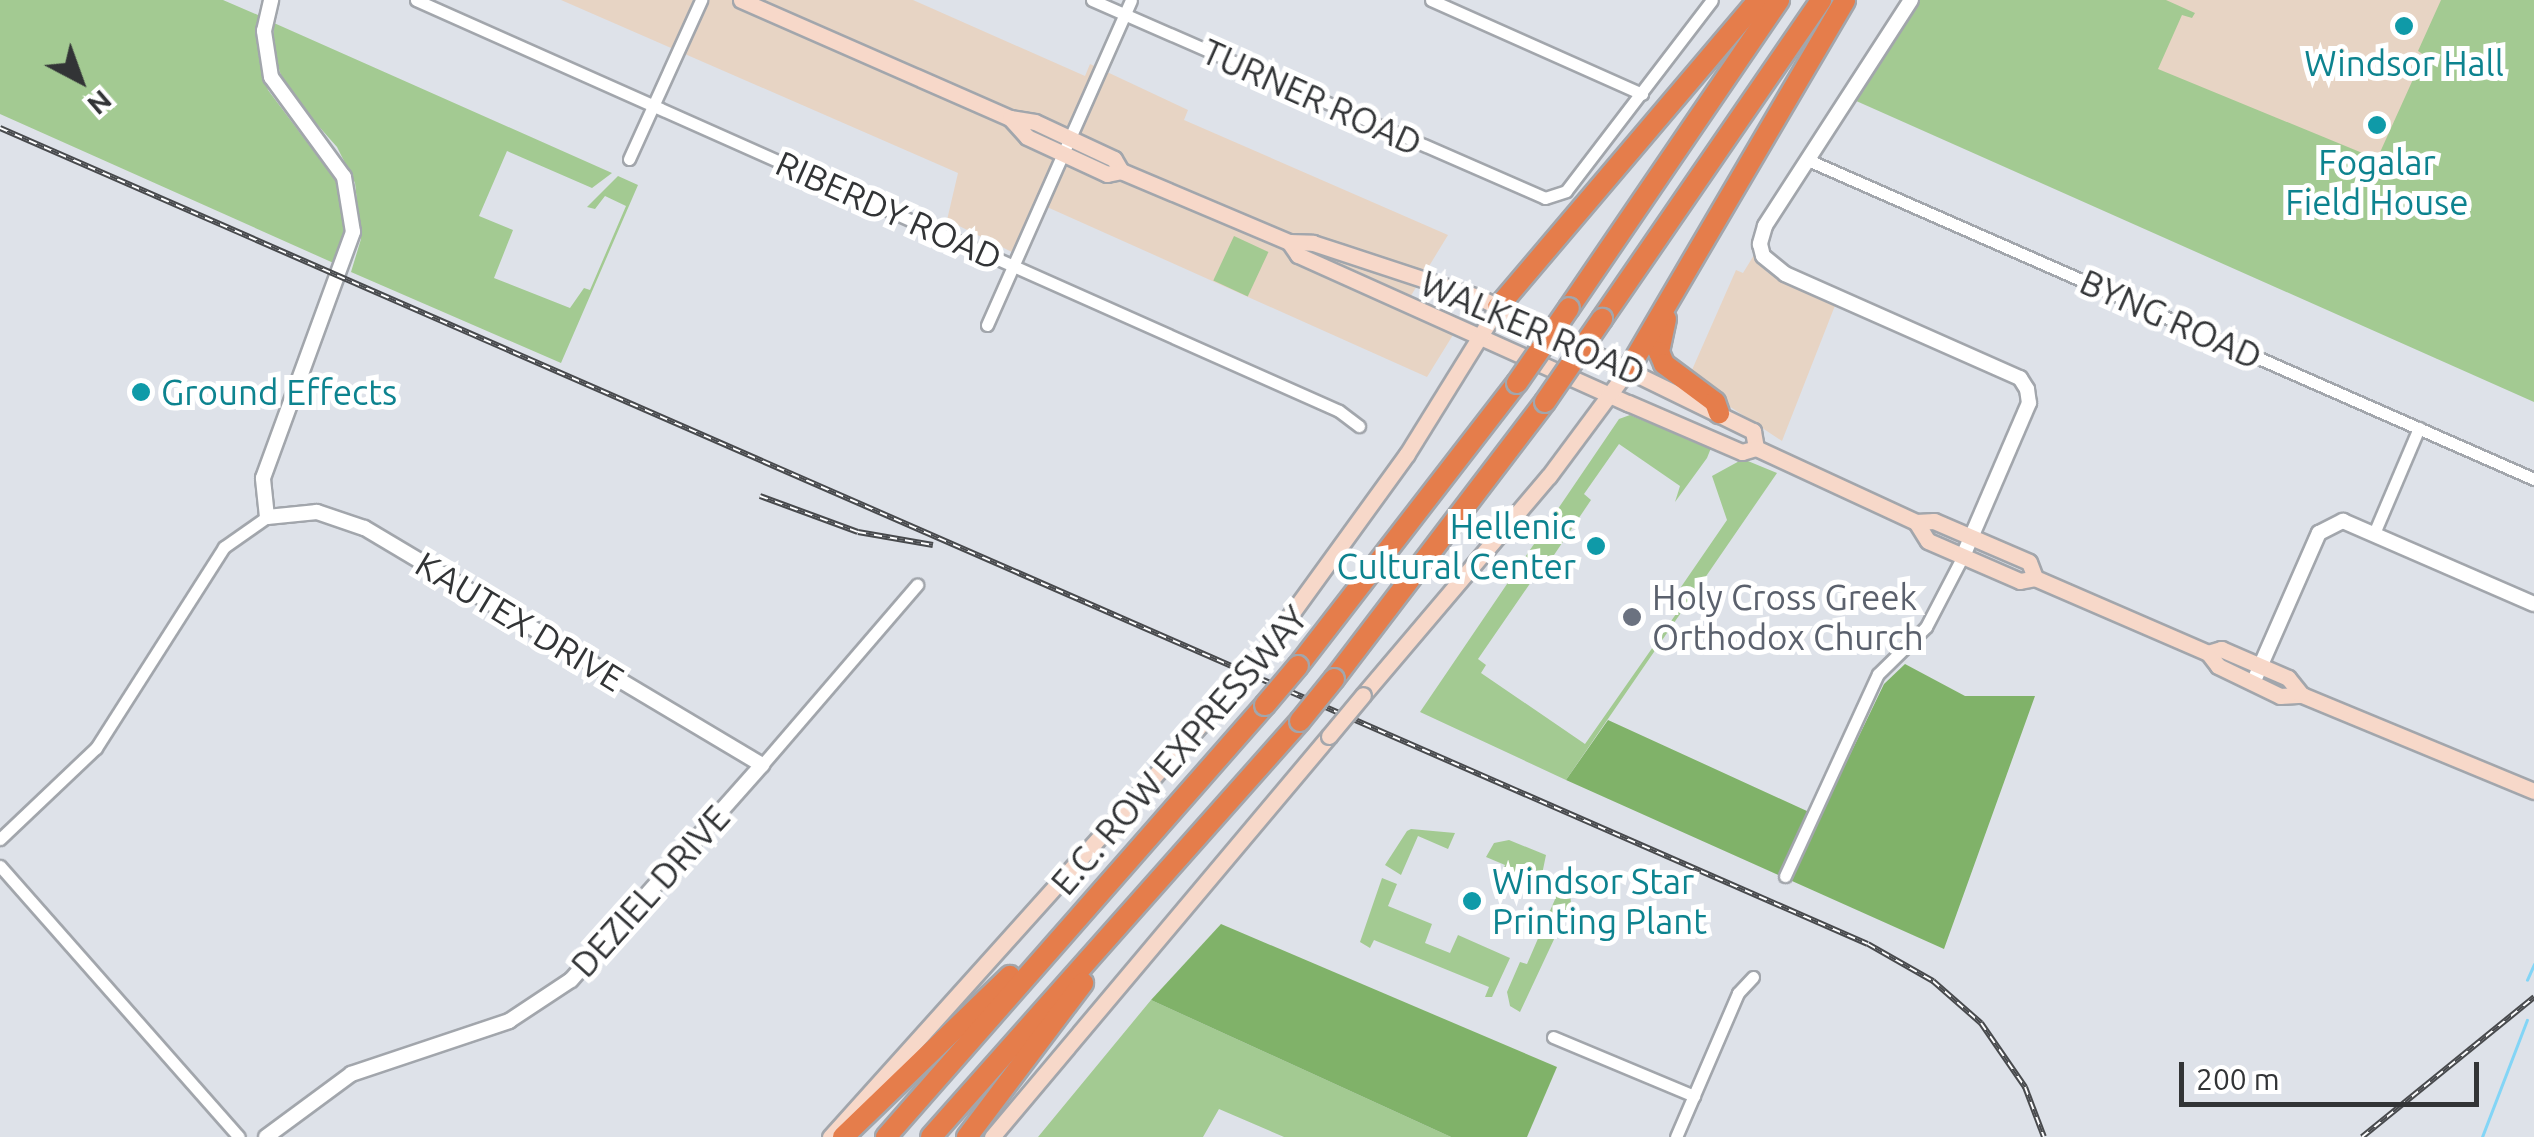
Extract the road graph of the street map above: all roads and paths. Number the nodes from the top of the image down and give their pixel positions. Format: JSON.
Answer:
{"nodes":[{"id":1,"x":271,"y":0,"type":"edge"},
{"id":2,"x":416,"y":0,"type":"edge"},
{"id":3,"x":701,"y":0,"type":"edge"},
{"id":4,"x":741,"y":0,"type":"edge"},
{"id":5,"x":1092,"y":0,"type":"edge"},
{"id":6,"x":1131,"y":0,"type":"edge"},
{"id":7,"x":1431,"y":0,"type":"edge"},
{"id":8,"x":1712,"y":0,"type":"edge"},
{"id":9,"x":1758,"y":0,"type":"edge"},
{"id":10,"x":1779,"y":0,"type":"edge"},
{"id":11,"x":1821,"y":0,"type":"edge"},
{"id":12,"x":1845,"y":0,"type":"edge"},
{"id":13,"x":1911,"y":0,"type":"edge"},
{"id":14,"x":1124,"y":14,"type":"junction"},
{"id":15,"x":1642,"y":94,"type":"junction"},
{"id":16,"x":653,"y":105,"type":"junction"},
{"id":17,"x":1066,"y":146,"type":"junction"},
{"id":18,"x":628,"y":159,"type":"dead end"},
{"id":19,"x":1808,"y":160,"type":"junction"},
{"id":20,"x":1288,"y":242,"type":"junction"},
{"id":21,"x":1013,"y":266,"type":"junction"},
{"id":22,"x":1688,"y":267,"type":"junction"},
{"id":23,"x":1498,"y":307,"type":"junction"},
{"id":24,"x":987,"y":325,"type":"dead end"},
{"id":25,"x":1481,"y":336,"type":"junction"},
{"id":26,"x":1630,"y":367,"type":"junction"},
{"id":27,"x":1615,"y":393,"type":"junction"},
{"id":28,"x":1719,"y":413,"type":"junction"},
{"id":29,"x":1359,"y":426,"type":"dead end"},
{"id":30,"x":2419,"y":428,"type":"junction"},
{"id":31,"x":1756,"y":448,"type":"junction"},
{"id":32,"x":2534,"y":478,"type":"edge"},
{"id":33,"x":267,"y":517,"type":"junction"},
{"id":34,"x":1916,"y":522,"type":"junction"},
{"id":35,"x":2375,"y":531,"type":"junction"},
{"id":36,"x":1972,"y":537,"type":"junction"},
{"id":37,"x":1964,"y":556,"type":"junction"},
{"id":38,"x":2035,"y":578,"type":"junction"},
{"id":39,"x":917,"y":586,"type":"dead end"},
{"id":40,"x":2534,"y":604,"type":"edge"},
{"id":41,"x":2208,"y":653,"type":"junction"},
{"id":42,"x":2260,"y":666,"type":"junction"},
{"id":43,"x":2253,"y":683,"type":"junction"},
{"id":44,"x":2302,"y":695,"type":"junction"},
{"id":45,"x":762,"y":765,"type":"junction"},
{"id":46,"x":2534,"y":791,"type":"edge"},
{"id":47,"x":0,"y":840,"type":"edge"},
{"id":48,"x":0,"y":866,"type":"edge"},
{"id":49,"x":1785,"y":876,"type":"dead end"},
{"id":50,"x":1157,"y":889,"type":"junction"},
{"id":51,"x":1095,"y":896,"type":"junction"},
{"id":52,"x":1753,"y":978,"type":"dead end"},
{"id":53,"x":1553,"y":1036,"type":"dead end"},
{"id":54,"x":1694,"y":1096,"type":"junction"},
{"id":55,"x":239,"y":1137,"type":"edge"},
{"id":56,"x":266,"y":1137,"type":"edge"},
{"id":57,"x":830,"y":1137,"type":"edge"},
{"id":58,"x":843,"y":1137,"type":"edge"},
{"id":59,"x":886,"y":1137,"type":"edge"},
{"id":60,"x":932,"y":1137,"type":"edge"},
{"id":61,"x":967,"y":1137,"type":"edge"},
{"id":62,"x":992,"y":1137,"type":"edge"},
{"id":63,"x":1676,"y":1137,"type":"edge"}],
"edges":[{"from":1,"to":33,"type":"street"},
{"from":2,"to":16,"type":"street","name":"RIBERDY ROAD"},
{"from":3,"to":16,"type":"street"},
{"from":4,"to":17,"type":"main road","name":"WALKER ROAD"},
{"from":5,"to":14,"type":"street","name":"TURNER ROAD"},
{"from":6,"to":14,"type":"street"},
{"from":7,"to":15,"type":"street"},
{"from":8,"to":15,"type":"street"},
{"from":9,"to":23,"type":"highway"},
{"from":10,"to":51,"type":"highway","name":"E.C. ROW EXPRESSWAY","bridge":true},
{"from":11,"to":50,"type":"highway","name":"E.C. ROW EXPRESSWAY","bridge":true},
{"from":12,"to":22,"type":"highway"},
{"from":13,"to":19,"type":"street"},
{"from":14,"to":15,"type":"street","name":"TURNER ROAD"},
{"from":14,"to":17,"type":"street"},
{"from":16,"to":18,"type":"street"},
{"from":16,"to":21,"type":"street","name":"RIBERDY ROAD"},
{"from":17,"to":20,"type":"main road","name":"WALKER ROAD"},
{"from":17,"to":21,"type":"street"},
{"from":19,"to":30,"type":"street","name":"BYNG ROAD"},
{"from":19,"to":36,"type":"street"},
{"from":20,"to":23,"type":"main road","name":"WALKER ROAD"},
{"from":20,"to":25,"type":"main road","name":"WALKER ROAD"},
{"from":21,"to":24,"type":"street"},
{"from":21,"to":29,"type":"street","name":"RIBERDY ROAD"},
{"from":22,"to":26,"type":"highway"},
{"from":22,"to":28,"type":"highway"},
{"from":23,"to":25,"type":"main road"},
{"from":23,"to":26,"type":"main road","name":"WALKER ROAD"},
{"from":25,"to":27,"type":"main road","name":"WALKER ROAD"},
{"from":25,"to":57,"type":"main road","bridge":true},
{"from":26,"to":27,"type":"main road"},
{"from":26,"to":28,"type":"main road","name":"WALKER ROAD"},
{"from":27,"to":31,"type":"main road","name":"WALKER ROAD"},
{"from":27,"to":62,"type":"main road","bridge":true},
{"from":28,"to":31,"type":"main road","name":"WALKER ROAD"},
{"from":30,"to":32,"type":"street","name":"BYNG ROAD"},
{"from":30,"to":35,"type":"street"},
{"from":31,"to":34,"type":"main road","name":"WALKER ROAD"},
{"from":33,"to":45,"type":"street","name":"KAUTEX DRIVE"},
{"from":33,"to":47,"type":"street"},
{"from":34,"to":36,"type":"main road","name":"WALKER ROAD"},
{"from":34,"to":37,"type":"main road","name":"WALKER ROAD"},
{"from":35,"to":40,"type":"street"},
{"from":35,"to":42,"type":"street"},
{"from":36,"to":37,"type":"street"},
{"from":36,"to":38,"type":"main road","name":"WALKER ROAD"},
{"from":37,"to":38,"type":"main road","name":"WALKER ROAD"},
{"from":37,"to":49,"type":"street"},
{"from":38,"to":41,"type":"main road","name":"WALKER ROAD"},
{"from":39,"to":45,"type":"street","name":"DEZIEL DRIVE"},
{"from":41,"to":42,"type":"main road","name":"WALKER ROAD"},
{"from":41,"to":43,"type":"main road","name":"WALKER ROAD"},
{"from":42,"to":43,"type":"street"},
{"from":42,"to":44,"type":"main road","name":"WALKER ROAD"},
{"from":43,"to":44,"type":"main road","name":"WALKER ROAD"},
{"from":44,"to":46,"type":"main road","name":"WALKER ROAD"},
{"from":45,"to":56,"type":"street","name":"DEZIEL DRIVE"},
{"from":48,"to":55,"type":"street"},
{"from":50,"to":60,"type":"highway","name":"E.C. ROW EXPRESSWAY"},
{"from":50,"to":61,"type":"highway"},
{"from":51,"to":58,"type":"highway"},
{"from":51,"to":59,"type":"highway","name":"E.C. ROW EXPRESSWAY"},
{"from":52,"to":54,"type":"street"},
{"from":53,"to":54,"type":"street"},
{"from":54,"to":63,"type":"street"}]}
